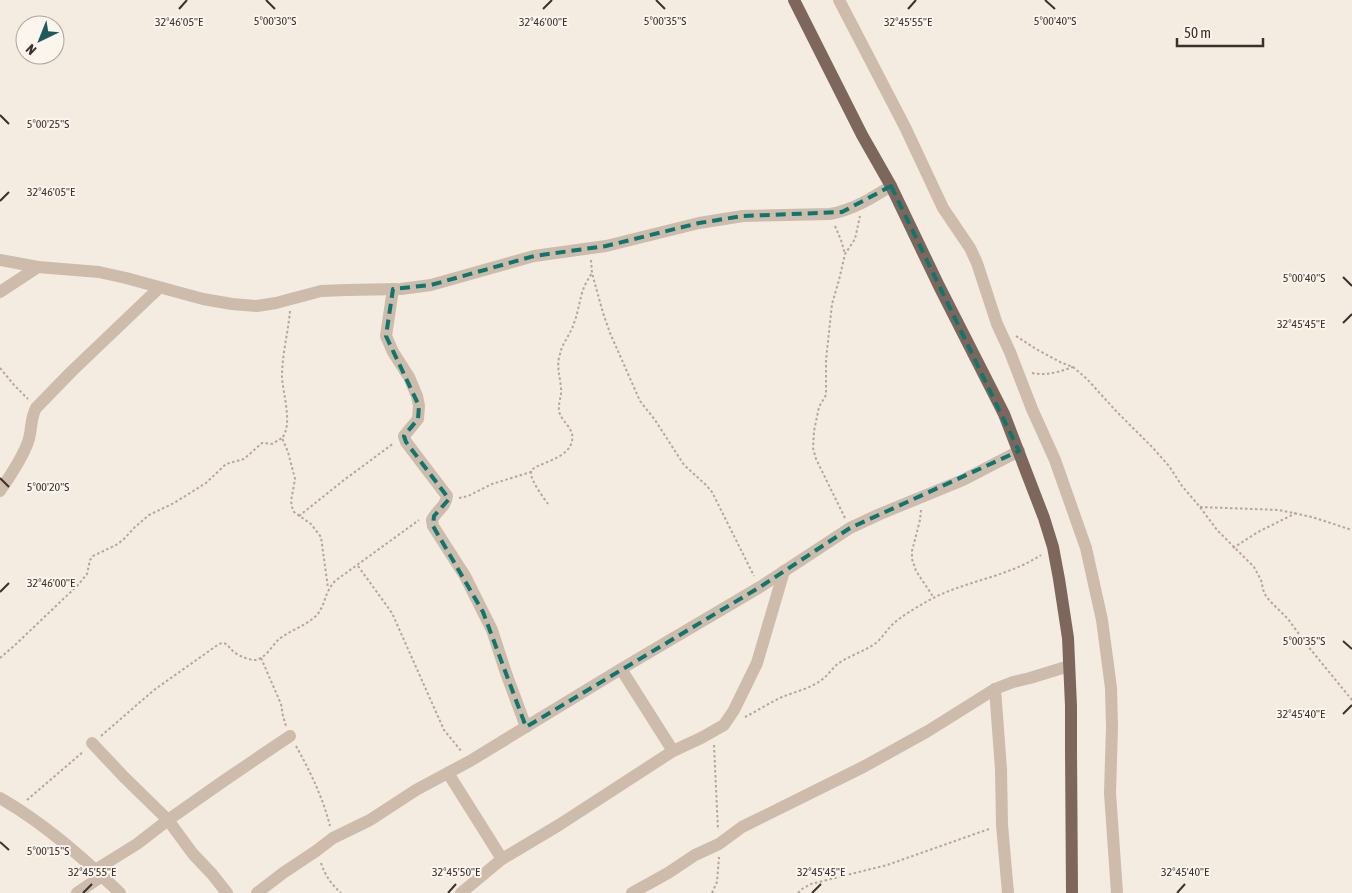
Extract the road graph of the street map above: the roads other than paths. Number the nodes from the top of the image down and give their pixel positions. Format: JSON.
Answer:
{"nodes":[{"id":1,"x":794,"y":0,"type":"edge"},
{"id":2,"x":839,"y":0,"type":"edge"},
{"id":3,"x":891,"y":186,"type":"junction"},
{"id":4,"x":0,"y":260,"type":"edge"},
{"id":5,"x":38,"y":267,"type":"junction"},
{"id":6,"x":159,"y":288,"type":"junction"},
{"id":7,"x":393,"y":289,"type":"junction"},
{"id":8,"x":0,"y":292,"type":"edge"},
{"id":9,"x":1019,"y":451,"type":"junction"},
{"id":10,"x":0,"y":491,"type":"edge"},
{"id":11,"x":784,"y":571,"type":"junction"},
{"id":12,"x":1069,"y":666,"type":"junction"},
{"id":13,"x":621,"y":669,"type":"junction"},
{"id":14,"x":995,"y":689,"type":"junction"},
{"id":15,"x":526,"y":726,"type":"junction"},
{"id":16,"x":290,"y":736,"type":"road end"},
{"id":17,"x":92,"y":743,"type":"road end"},
{"id":18,"x":673,"y":751,"type":"junction"},
{"id":19,"x":448,"y":773,"type":"junction"},
{"id":20,"x":0,"y":798,"type":"edge"},
{"id":21,"x":168,"y":820,"type":"junction"},
{"id":22,"x":502,"y":859,"type":"junction"},
{"id":23,"x":99,"y":873,"type":"junction"},
{"id":24,"x":77,"y":893,"type":"edge"},
{"id":25,"x":120,"y":893,"type":"edge"},
{"id":26,"x":227,"y":893,"type":"edge"},
{"id":27,"x":257,"y":893,"type":"edge"},
{"id":28,"x":461,"y":893,"type":"edge"},
{"id":29,"x":632,"y":893,"type":"edge"},
{"id":30,"x":1008,"y":893,"type":"edge"},
{"id":31,"x":1072,"y":893,"type":"edge"},
{"id":32,"x":1117,"y":893,"type":"edge"}],
"edges":[{"from":1,"to":3,"type":"main road"},
{"from":2,"to":32,"type":"street"},
{"from":3,"to":7,"type":"street"},
{"from":3,"to":9,"type":"main road"},
{"from":4,"to":5,"type":"street"},
{"from":5,"to":6,"type":"street"},
{"from":5,"to":8,"type":"street"},
{"from":6,"to":7,"type":"street"},
{"from":6,"to":10,"type":"street"},
{"from":7,"to":15,"type":"street"},
{"from":9,"to":11,"type":"street"},
{"from":9,"to":12,"type":"main road"},
{"from":11,"to":13,"type":"street"},
{"from":11,"to":18,"type":"street"},
{"from":12,"to":14,"type":"street"},
{"from":12,"to":31,"type":"main road"},
{"from":13,"to":15,"type":"street"},
{"from":13,"to":18,"type":"street"},
{"from":14,"to":29,"type":"street"},
{"from":14,"to":30,"type":"street"},
{"from":15,"to":19,"type":"street"},
{"from":16,"to":21,"type":"street"},
{"from":17,"to":21,"type":"street"},
{"from":18,"to":22,"type":"street"},
{"from":19,"to":22,"type":"street"},
{"from":19,"to":27,"type":"street"},
{"from":20,"to":23,"type":"street"},
{"from":21,"to":23,"type":"street"},
{"from":21,"to":26,"type":"street"},
{"from":22,"to":28,"type":"street"},
{"from":23,"to":24,"type":"street"},
{"from":23,"to":25,"type":"street"}]}
